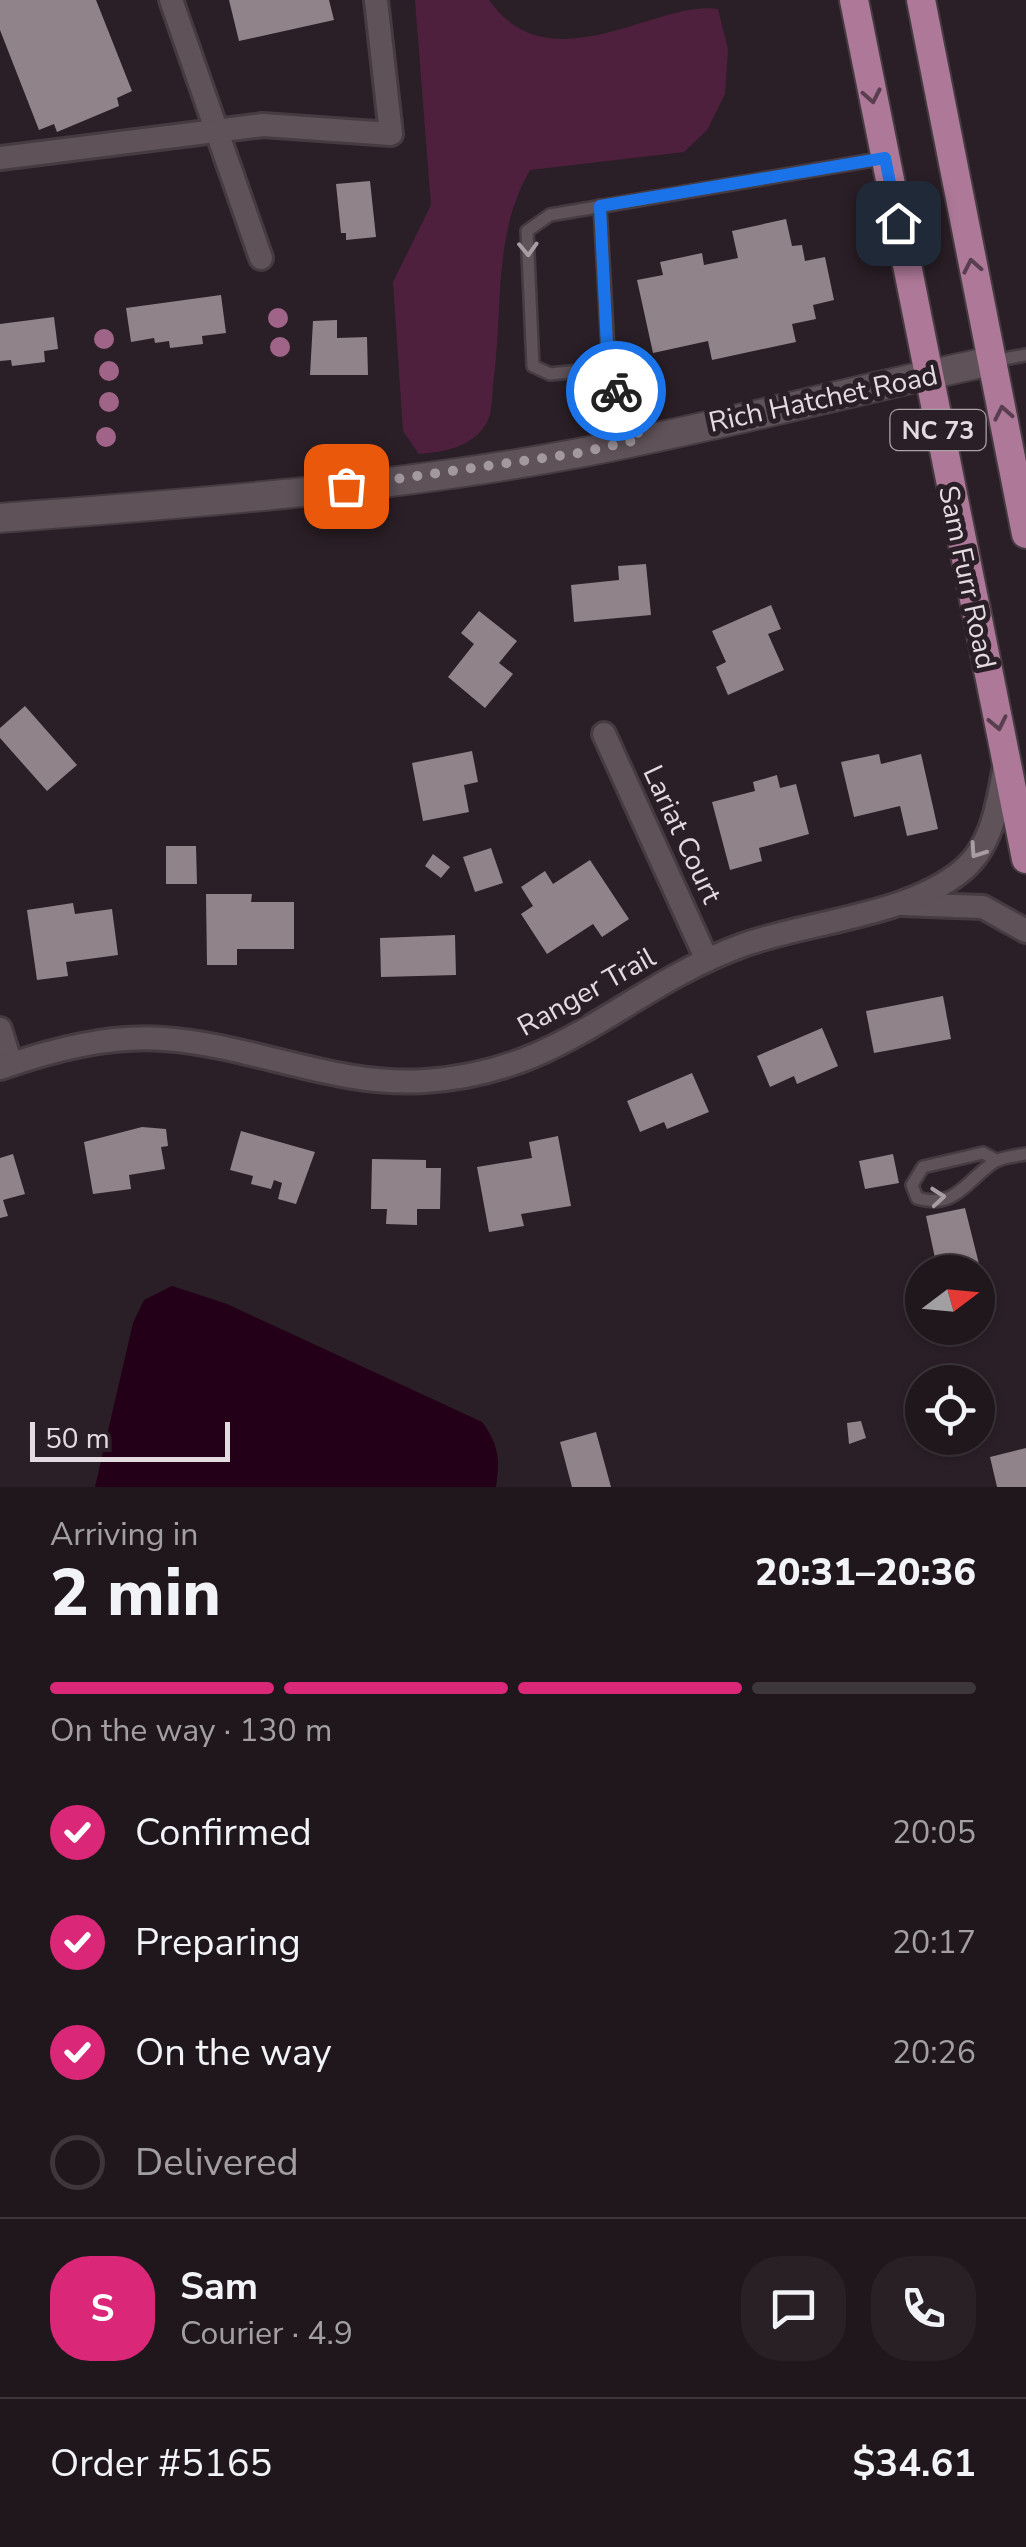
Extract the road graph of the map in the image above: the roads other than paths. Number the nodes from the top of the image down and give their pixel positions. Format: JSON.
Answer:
{"nodes":[{"id":1,"x":172,"y":0,"type":"edge"},
{"id":2,"x":376,"y":0,"type":"edge"},
{"id":3,"x":854,"y":0,"type":"edge"},
{"id":4,"x":921,"y":0,"type":"edge"},
{"id":5,"x":216,"y":132,"type":"junction"},
{"id":6,"x":0,"y":158,"type":"edge"},
{"id":7,"x":885,"y":158,"type":"junction"},
{"id":8,"x":600,"y":206,"type":"junction"},
{"id":9,"x":261,"y":258,"type":"dead end"},
{"id":10,"x":1026,"y":354,"type":"edge"},
{"id":11,"x":992,"y":362,"type":"junction"},
{"id":12,"x":608,"y":368,"type":"junction"},
{"id":13,"x":928,"y":375,"type":"junction"},
{"id":14,"x":641,"y":439,"type":"junction"},
{"id":15,"x":0,"y":518,"type":"edge"},
{"id":16,"x":1026,"y":534,"type":"edge"},
{"id":17,"x":604,"y":734,"type":"dead end"},
{"id":18,"x":1006,"y":762,"type":"junction"},
{"id":19,"x":1026,"y":860,"type":"edge"},
{"id":20,"x":900,"y":904,"type":"junction"},
{"id":21,"x":1026,"y":932,"type":"edge"},
{"id":22,"x":707,"y":960,"type":"junction"},
{"id":23,"x":0,"y":1029,"type":"edge"},
{"id":24,"x":6,"y":1066,"type":"edge"},
{"id":25,"x":1026,"y":1154,"type":"edge"},
{"id":26,"x":996,"y":1160,"type":"junction"}],
"edges":[{"from":1,"to":5,"type":"street"},
{"from":2,"to":5,"type":"street"},
{"from":3,"to":7,"type":"main road","name":"Sam Furr Road","number":"NC 73","one_way":true},
{"from":11,"to":4,"type":"main road","number":"NC 73","one_way":true},
{"from":5,"to":6,"type":"street"},
{"from":5,"to":9,"type":"street"},
{"from":7,"to":8,"type":"lane"},
{"from":7,"to":13,"type":"main road","name":"Sam Furr Road","number":"NC 73"},
{"from":8,"to":12,"type":"lane"},
{"from":8,"to":12,"type":"lane","one_way":true},
{"from":10,"to":11,"type":"lane"},
{"from":11,"to":13,"type":"street","name":"Rich Hatchet Road"},
{"from":16,"to":11,"type":"main road","number":"NC 73","one_way":true},
{"from":12,"to":14,"type":"lane"},
{"from":13,"to":14,"type":"street","name":"Rich Hatchet Road"},
{"from":13,"to":18,"type":"main road","name":"Sam Furr Road","number":"NC 73","one_way":true},
{"from":14,"to":15,"type":"street","name":"Rich Hatchet Road"},
{"from":17,"to":22,"type":"street","name":"Lariat Court"},
{"from":18,"to":19,"type":"main road","name":"Sam Furr Road","number":"NC 73"},
{"from":18,"to":20,"type":"street","name":"Ranger Trail","one_way":true},
{"from":20,"to":21,"type":"street","name":"Ranger Trail"},
{"from":20,"to":22,"type":"street","name":"Ranger Trail"},
{"from":22,"to":24,"type":"street","name":"Ranger Trail"},
{"from":23,"to":24,"type":"street"},
{"from":25,"to":26,"type":"lane"},
{"from":26,"to":26,"type":"lane","one_way":true}]}
